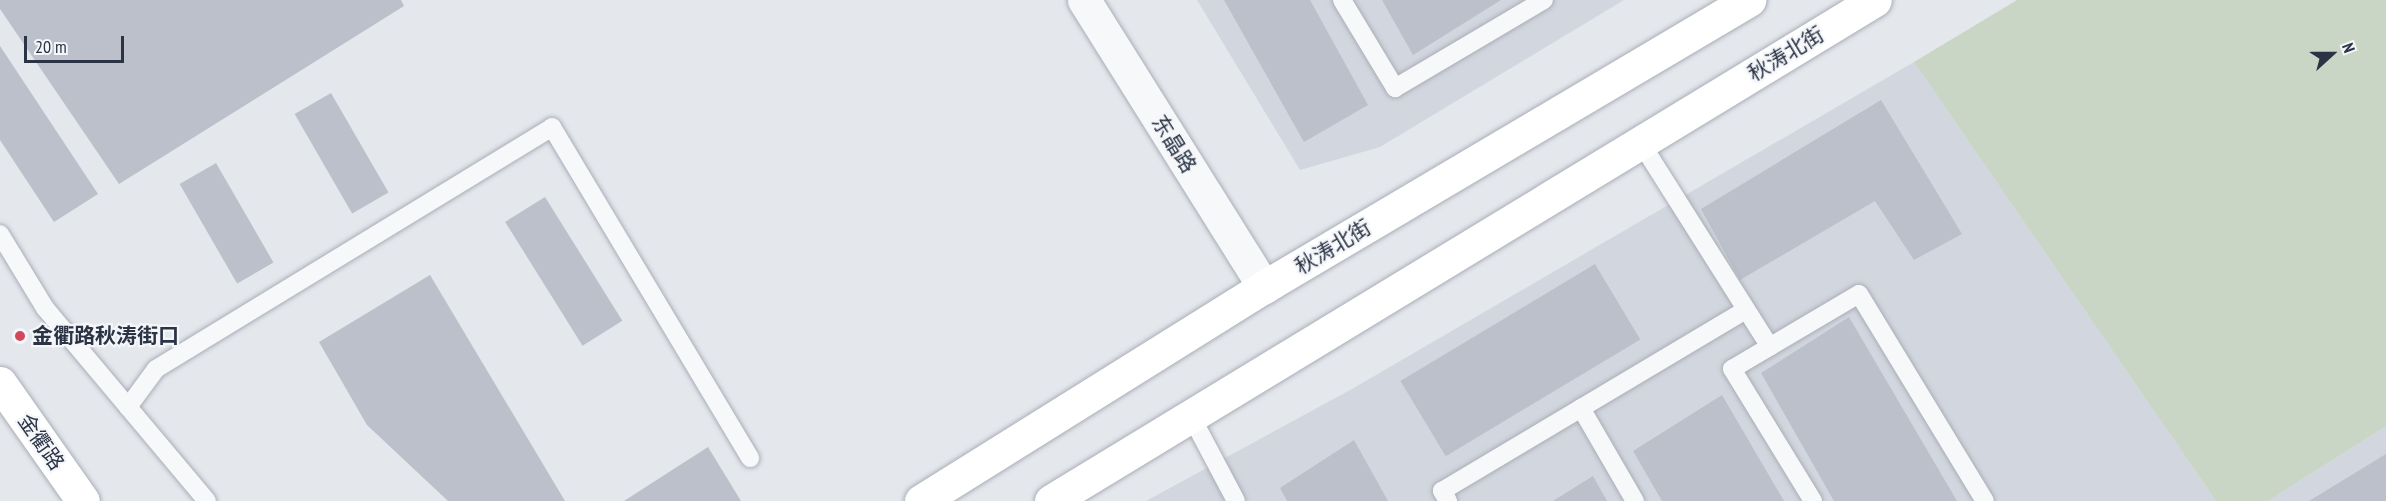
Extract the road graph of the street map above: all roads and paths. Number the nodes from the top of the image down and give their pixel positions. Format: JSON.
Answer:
{"nodes":[{"id":1,"x":1084,"y":0,"type":"edge"},
{"id":2,"x":1342,"y":0,"type":"edge"},
{"id":3,"x":1544,"y":0,"type":"edge"},
{"id":4,"x":1749,"y":0,"type":"edge"},
{"id":5,"x":1875,"y":0,"type":"edge"},
{"id":6,"x":1641,"y":143,"type":"junction"},
{"id":7,"x":0,"y":234,"type":"edge"},
{"id":8,"x":1264,"y":287,"type":"junction"},
{"id":9,"x":1746,"y":310,"type":"junction"},
{"id":10,"x":1770,"y":347,"type":"junction"},
{"id":11,"x":0,"y":382,"type":"edge"},
{"id":12,"x":128,"y":407,"type":"junction"},
{"id":13,"x":1581,"y":408,"type":"junction"},
{"id":14,"x":1191,"y":416,"type":"junction"},
{"id":15,"x":750,"y":458,"type":"dead end"},
{"id":16,"x":83,"y":501,"type":"edge"},
{"id":17,"x":207,"y":501,"type":"edge"},
{"id":18,"x":921,"y":501,"type":"edge"},
{"id":19,"x":1051,"y":501,"type":"edge"},
{"id":20,"x":1236,"y":501,"type":"edge"},
{"id":21,"x":1448,"y":501,"type":"edge"},
{"id":22,"x":1635,"y":501,"type":"edge"},
{"id":23,"x":1813,"y":501,"type":"edge"},
{"id":24,"x":1985,"y":501,"type":"edge"}],
"edges":[{"from":1,"to":8,"type":"street","name":"东晶路"},
{"from":2,"to":3,"type":"lane"},
{"from":4,"to":8,"type":"main road","name":"秋涛北街"},
{"from":5,"to":6,"type":"main road","name":"秋涛北街"},
{"from":6,"to":9,"type":"lane"},
{"from":6,"to":14,"type":"main road","name":"秋涛北街"},
{"from":7,"to":12,"type":"lane"},
{"from":8,"to":18,"type":"main road","name":"秋涛北街"},
{"from":9,"to":10,"type":"lane"},
{"from":9,"to":13,"type":"lane"},
{"from":10,"to":23,"type":"lane"},
{"from":10,"to":24,"type":"lane"},
{"from":11,"to":16,"type":"main road","name":"金衢路"},
{"from":12,"to":15,"type":"lane"},
{"from":12,"to":17,"type":"lane"},
{"from":13,"to":21,"type":"lane"},
{"from":13,"to":22,"type":"lane"},
{"from":14,"to":19,"type":"main road","name":"秋涛北街"},
{"from":14,"to":20,"type":"lane"}]}
